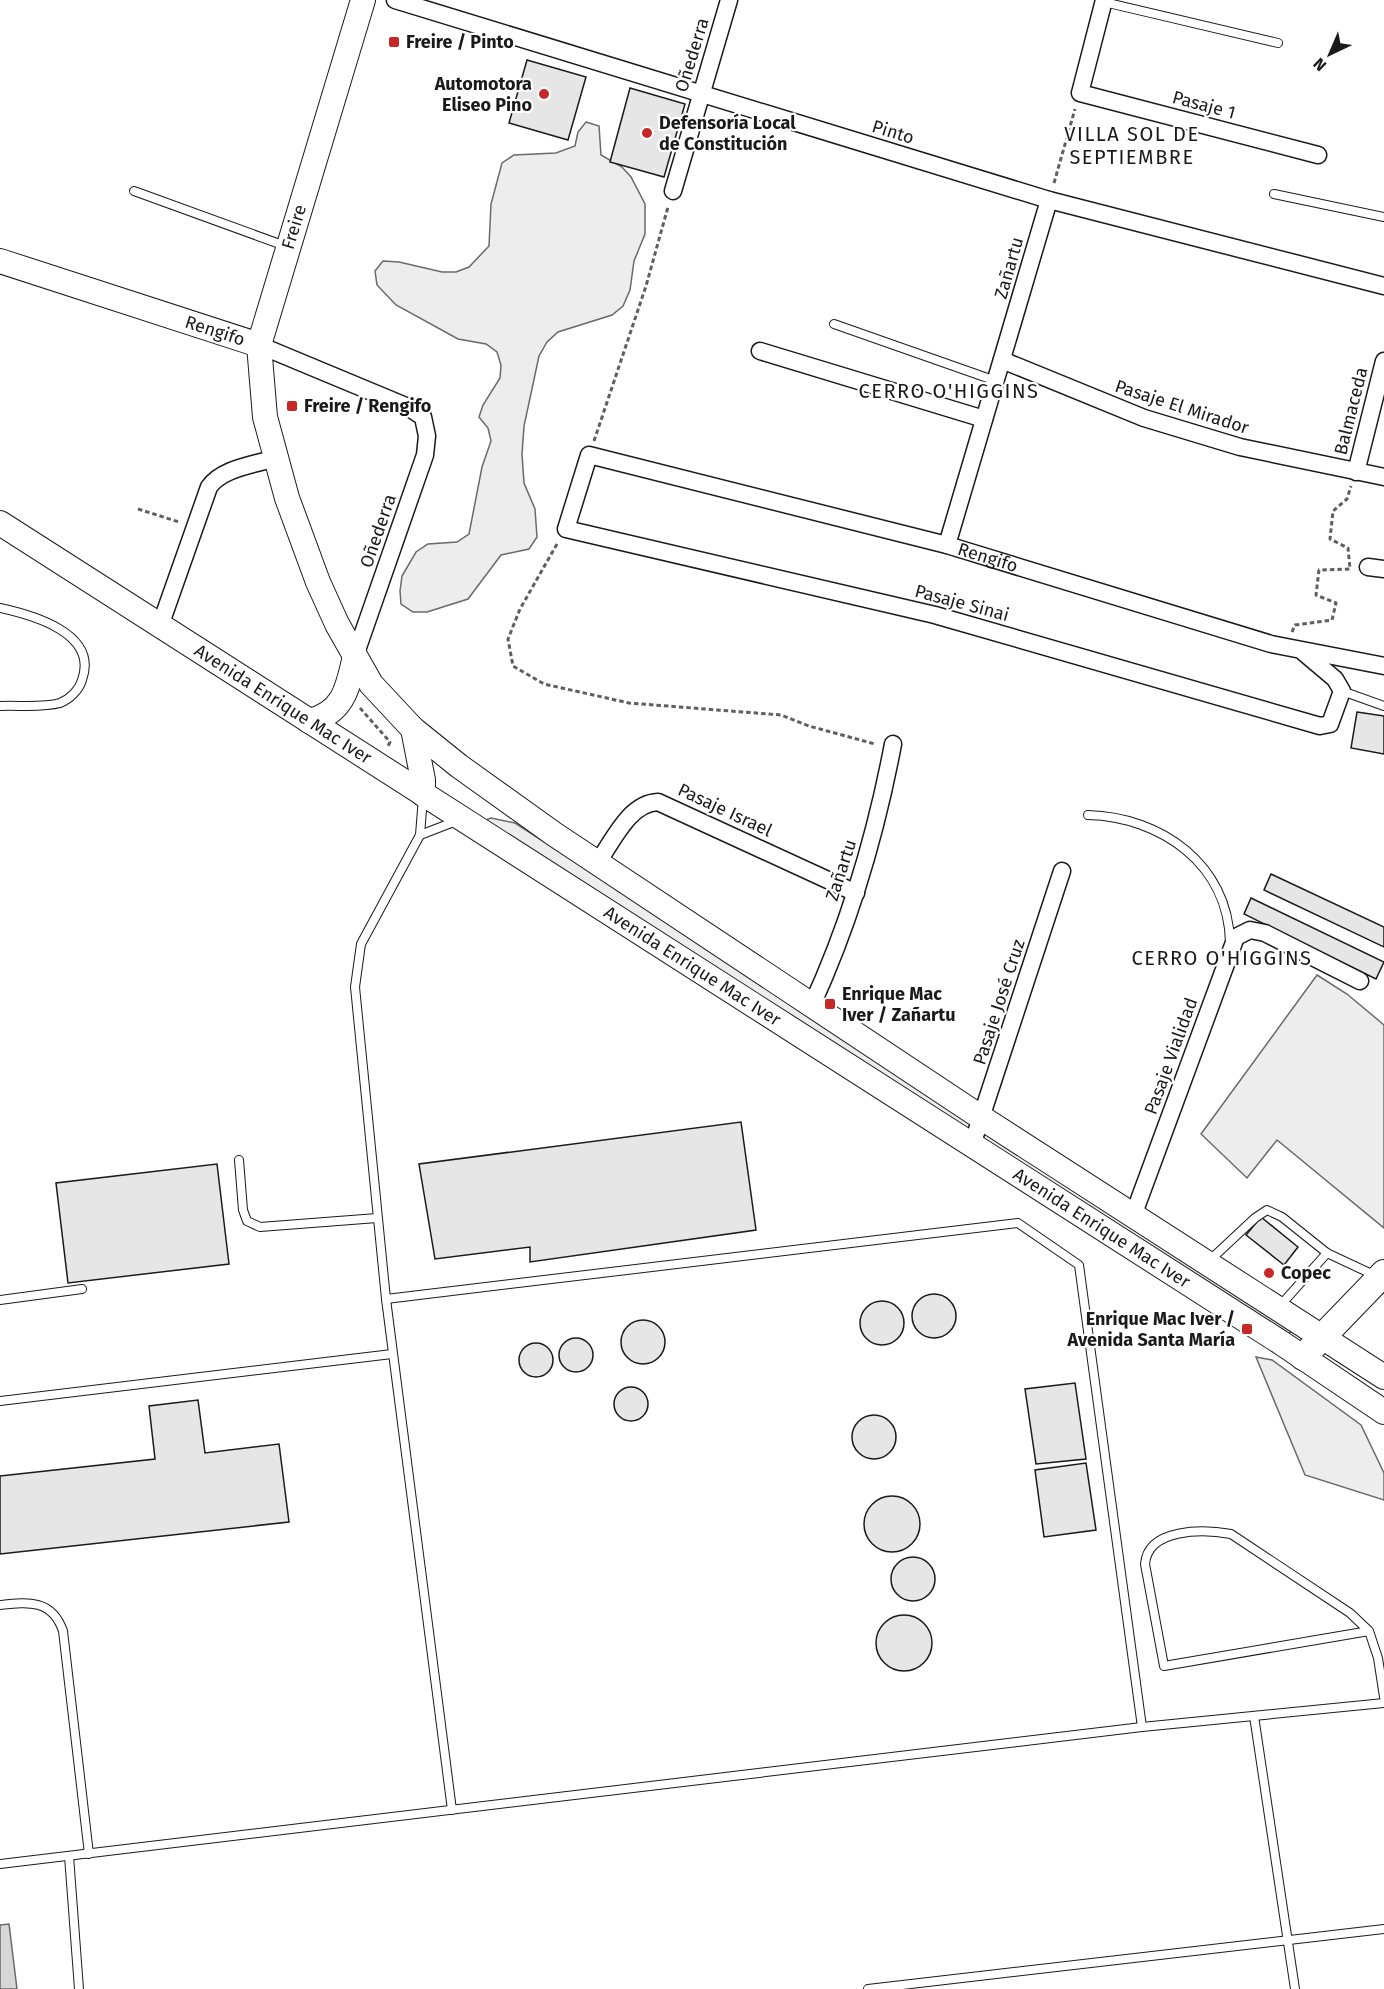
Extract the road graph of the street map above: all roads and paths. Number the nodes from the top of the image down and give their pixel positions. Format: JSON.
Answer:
{"nodes":[{"id":1,"x":363,"y":0,"type":"edge"},
{"id":2,"x":395,"y":0,"type":"edge"},
{"id":3,"x":729,"y":0,"type":"edge"},
{"id":4,"x":1104,"y":1,"type":"edge"},
{"id":5,"x":1278,"y":43,"type":"dead end"},
{"id":6,"x":1080,"y":93,"type":"junction"},
{"id":7,"x":700,"y":95,"type":"junction"},
{"id":8,"x":1318,"y":155,"type":"dead end"},
{"id":9,"x":134,"y":190,"type":"dead end"},
{"id":10,"x":673,"y":191,"type":"joint"},
{"id":11,"x":1274,"y":194,"type":"dead end"},
{"id":12,"x":1049,"y":200,"type":"junction"},
{"id":13,"x":1384,"y":217,"type":"edge"},
{"id":14,"x":288,"y":247,"type":"junction"},
{"id":15,"x":0,"y":261,"type":"edge"},
{"id":16,"x":1384,"y":286,"type":"edge"},
{"id":17,"x":834,"y":324,"type":"dead end"},
{"id":18,"x":259,"y":345,"type":"junction"},
{"id":19,"x":760,"y":351,"type":"dead end"},
{"id":20,"x":1002,"y":360,"type":"junction"},
{"id":21,"x":1384,"y":361,"type":"edge"},
{"id":22,"x":996,"y":381,"type":"junction"},
{"id":23,"x":423,"y":417,"type":"joint"},
{"id":24,"x":984,"y":419,"type":"junction"},
{"id":25,"x":589,"y":455,"type":"junction"},
{"id":26,"x":275,"y":458,"type":"junction"},
{"id":27,"x":1356,"y":472,"type":"junction"},
{"id":28,"x":1384,"y":477,"type":"edge"},
{"id":29,"x":138,"y":509,"type":"dead end"},
{"id":30,"x":0,"y":523,"type":"edge"},
{"id":31,"x":195,"y":527,"type":"junction"},
{"id":32,"x":566,"y":530,"type":"junction"},
{"id":33,"x":947,"y":545,"type":"junction"},
{"id":34,"x":0,"y":608,"type":"edge"},
{"id":35,"x":160,"y":626,"type":"junction"},
{"id":36,"x":1295,"y":650,"type":"junction"},
{"id":37,"x":355,"y":656,"type":"junction"},
{"id":38,"x":1384,"y":666,"type":"edge"},
{"id":39,"x":1342,"y":691,"type":"junction"},
{"id":40,"x":0,"y":706,"type":"edge"},
{"id":41,"x":1384,"y":706,"type":"edge"},
{"id":42,"x":309,"y":721,"type":"junction"},
{"id":43,"x":413,"y":729,"type":"junction"},
{"id":44,"x":893,"y":744,"type":"joint"},
{"id":45,"x":423,"y":794,"type":"junction"},
{"id":46,"x":518,"y":810,"type":"junction"},
{"id":47,"x":1088,"y":815,"type":"dead end"},
{"id":48,"x":461,"y":819,"type":"junction"},
{"id":49,"x":420,"y":835,"type":"junction"},
{"id":50,"x":598,"y":862,"type":"junction"},
{"id":51,"x":1062,"y":872,"type":"dead end"},
{"id":52,"x":856,"y":893,"type":"junction"},
{"id":53,"x":1230,"y":948,"type":"junction"},
{"id":54,"x":764,"y":972,"type":"junction"},
{"id":55,"x":1360,"y":981,"type":"dead end"},
{"id":56,"x":747,"y":1002,"type":"junction"},
{"id":57,"x":812,"y":1005,"type":"junction"},
{"id":58,"x":982,"y":1118,"type":"junction"},
{"id":59,"x":972,"y":1145,"type":"junction"},
{"id":60,"x":239,"y":1160,"type":"dead end"},
{"id":61,"x":1133,"y":1216,"type":"junction"},
{"id":62,"x":376,"y":1218,"type":"junction"},
{"id":63,"x":1327,"y":1253,"type":"junction"},
{"id":64,"x":1207,"y":1263,"type":"junction"},
{"id":65,"x":1376,"y":1284,"type":"edge"},
{"id":66,"x":81,"y":1289,"type":"dead end"},
{"id":67,"x":386,"y":1299,"type":"junction"},
{"id":68,"x":0,"y":1300,"type":"edge"},
{"id":69,"x":1278,"y":1309,"type":"junction"},
{"id":70,"x":1322,"y":1337,"type":"junction"},
{"id":71,"x":392,"y":1354,"type":"junction"},
{"id":72,"x":1303,"y":1357,"type":"junction"},
{"id":73,"x":1383,"y":1394,"type":"edge"},
{"id":74,"x":0,"y":1401,"type":"edge"},
{"id":75,"x":0,"y":1605,"type":"edge"},
{"id":76,"x":1369,"y":1630,"type":"junction"},
{"id":77,"x":1384,"y":1697,"type":"edge"},
{"id":78,"x":1384,"y":1703,"type":"edge"},
{"id":79,"x":1254,"y":1716,"type":"junction"},
{"id":80,"x":1142,"y":1727,"type":"junction"},
{"id":81,"x":452,"y":1810,"type":"junction"},
{"id":82,"x":88,"y":1854,"type":"junction"},
{"id":83,"x":69,"y":1856,"type":"junction"},
{"id":84,"x":0,"y":1864,"type":"edge"},
{"id":85,"x":1384,"y":1929,"type":"edge"},
{"id":86,"x":1289,"y":1940,"type":"junction"},
{"id":87,"x":79,"y":1989,"type":"edge"},
{"id":88,"x":867,"y":1989,"type":"edge"},
{"id":89,"x":1295,"y":1989,"type":"edge"}],
"edges":[{"from":1,"to":14,"type":"main road","name":"Freire"},
{"from":2,"to":7,"type":"street","name":"Pinto"},
{"from":3,"to":7,"type":"street","name":"Oñederra"},
{"from":4,"to":5,"type":"lane"},
{"from":4,"to":6,"type":"street"},
{"from":6,"to":8,"type":"street","name":"Pasaje 1"},
{"from":6,"to":12,"type":"path"},
{"from":7,"to":10,"type":"street","name":"Oñederra"},
{"from":7,"to":12,"type":"street","name":"Pinto"},
{"from":9,"to":14,"type":"lane"},
{"from":10,"to":25,"type":"path"},
{"from":11,"to":13,"type":"lane"},
{"from":12,"to":16,"type":"street","name":"Pinto"},
{"from":12,"to":20,"type":"street","name":"Zañartu"},
{"from":14,"to":18,"type":"main road","name":"Freire"},
{"from":15,"to":18,"type":"main road","name":"Rengifo"},
{"from":17,"to":22,"type":"lane"},
{"from":18,"to":23,"type":"street","name":"Rengifo"},
{"from":18,"to":26,"type":"main road","name":"Freire"},
{"from":19,"to":24,"type":"street"},
{"from":20,"to":22,"type":"street","name":"Zañartu"},
{"from":20,"to":27,"type":"street","name":"Pasaje El Mirador"},
{"from":21,"to":27,"type":"street","name":"Balmaceda"},
{"from":22,"to":24,"type":"street","name":"Zañartu"},
{"from":23,"to":37,"type":"street","name":"Oñederra"},
{"from":24,"to":33,"type":"street","name":"Zañartu"},
{"from":25,"to":32,"type":"street"},
{"from":25,"to":33,"type":"street","name":"Rengifo"},
{"from":26,"to":31,"type":"street"},
{"from":26,"to":37,"type":"main road","name":"Freire"},
{"from":27,"to":28,"type":"street","name":"Pasaje El Mirador"},
{"from":27,"to":36,"type":"path"},
{"from":29,"to":31,"type":"path"},
{"from":30,"to":35,"type":"main road","name":"Avenida Enrique Mac Iver"},
{"from":31,"to":35,"type":"street"},
{"from":32,"to":39,"type":"street","name":"Pasaje Sinai"},
{"from":32,"to":44,"type":"path"},
{"from":33,"to":36,"type":"street","name":"Rengifo"},
{"from":34,"to":40,"type":"lane"},
{"from":35,"to":42,"type":"main road","name":"Avenida Enrique Mac Iver"},
{"from":36,"to":38,"type":"street","name":"Rengifo"},
{"from":36,"to":39,"type":"street"},
{"from":37,"to":42,"type":"main road"},
{"from":37,"to":43,"type":"main road","name":"Avenida Enrique Mac Iver"},
{"from":39,"to":41,"type":"lane"},
{"from":42,"to":45,"type":"main road","name":"Avenida Enrique Mac Iver"},
{"from":43,"to":45,"type":"main road"},
{"from":43,"to":46,"type":"main road","name":"Avenida Enrique Mac Iver"},
{"from":44,"to":52,"type":"street","name":"Zañartu"},
{"from":45,"to":48,"type":"main road","name":"Avenida Enrique Mac Iver"},
{"from":45,"to":49,"type":"lane"},
{"from":46,"to":48,"type":"main road"},
{"from":46,"to":50,"type":"main road","name":"Avenida Enrique Mac Iver"},
{"from":47,"to":53,"type":"lane"},
{"from":48,"to":49,"type":"lane"},
{"from":48,"to":56,"type":"main road","name":"Avenida Enrique Mac Iver"},
{"from":49,"to":62,"type":"lane"},
{"from":50,"to":52,"type":"street","name":"Pasaje Israel"},
{"from":50,"to":54,"type":"main road","name":"Avenida Enrique Mac Iver"},
{"from":51,"to":58,"type":"street","name":"Pasaje José Cruz"},
{"from":52,"to":57,"type":"street","name":"Zañartu"},
{"from":53,"to":55,"type":"street"},
{"from":53,"to":61,"type":"street","name":"Pasaje Vialidad"},
{"from":54,"to":56,"type":"main road"},
{"from":54,"to":57,"type":"main road","name":"Avenida Enrique Mac Iver"},
{"from":56,"to":59,"type":"main road","name":"Avenida Enrique Mac Iver"},
{"from":57,"to":58,"type":"main road","name":"Avenida Enrique Mac Iver"},
{"from":58,"to":59,"type":"street","name":"Pasaje José Cruz"},
{"from":58,"to":61,"type":"main road","name":"Avenida Enrique Mac Iver"},
{"from":59,"to":72,"type":"main road","name":"Avenida Enrique Mac Iver"},
{"from":60,"to":62,"type":"lane"},
{"from":61,"to":64,"type":"main road","name":"Avenida Enrique Mac Iver"},
{"from":62,"to":67,"type":"lane"},
{"from":63,"to":64,"type":"lane"},
{"from":63,"to":65,"type":"lane"},
{"from":63,"to":69,"type":"lane"},
{"from":64,"to":69,"type":"main road","name":"Avenida Enrique Mac Iver"},
{"from":65,"to":70,"type":"main road"},
{"from":66,"to":68,"type":"lane"},
{"from":67,"to":71,"type":"lane"},
{"from":67,"to":80,"type":"lane"},
{"from":69,"to":70,"type":"main road","name":"Avenida Enrique Mac Iver"},
{"from":70,"to":72,"type":"main road"},
{"from":70,"to":73,"type":"main road","name":"Avenida Enrique Mac Iver"},
{"from":71,"to":74,"type":"lane"},
{"from":71,"to":81,"type":"lane"},
{"from":72,"to":73,"type":"main road","name":"Avenida Enrique Mac Iver"},
{"from":75,"to":82,"type":"lane"},
{"from":76,"to":76,"type":"lane"},
{"from":76,"to":77,"type":"lane"},
{"from":78,"to":79,"type":"lane"},
{"from":79,"to":80,"type":"lane"},
{"from":79,"to":86,"type":"lane"},
{"from":80,"to":81,"type":"lane"},
{"from":81,"to":82,"type":"lane"},
{"from":82,"to":83,"type":"lane"},
{"from":83,"to":84,"type":"lane"},
{"from":83,"to":87,"type":"lane"},
{"from":85,"to":86,"type":"lane"},
{"from":86,"to":88,"type":"lane"},
{"from":86,"to":89,"type":"lane"}]}
